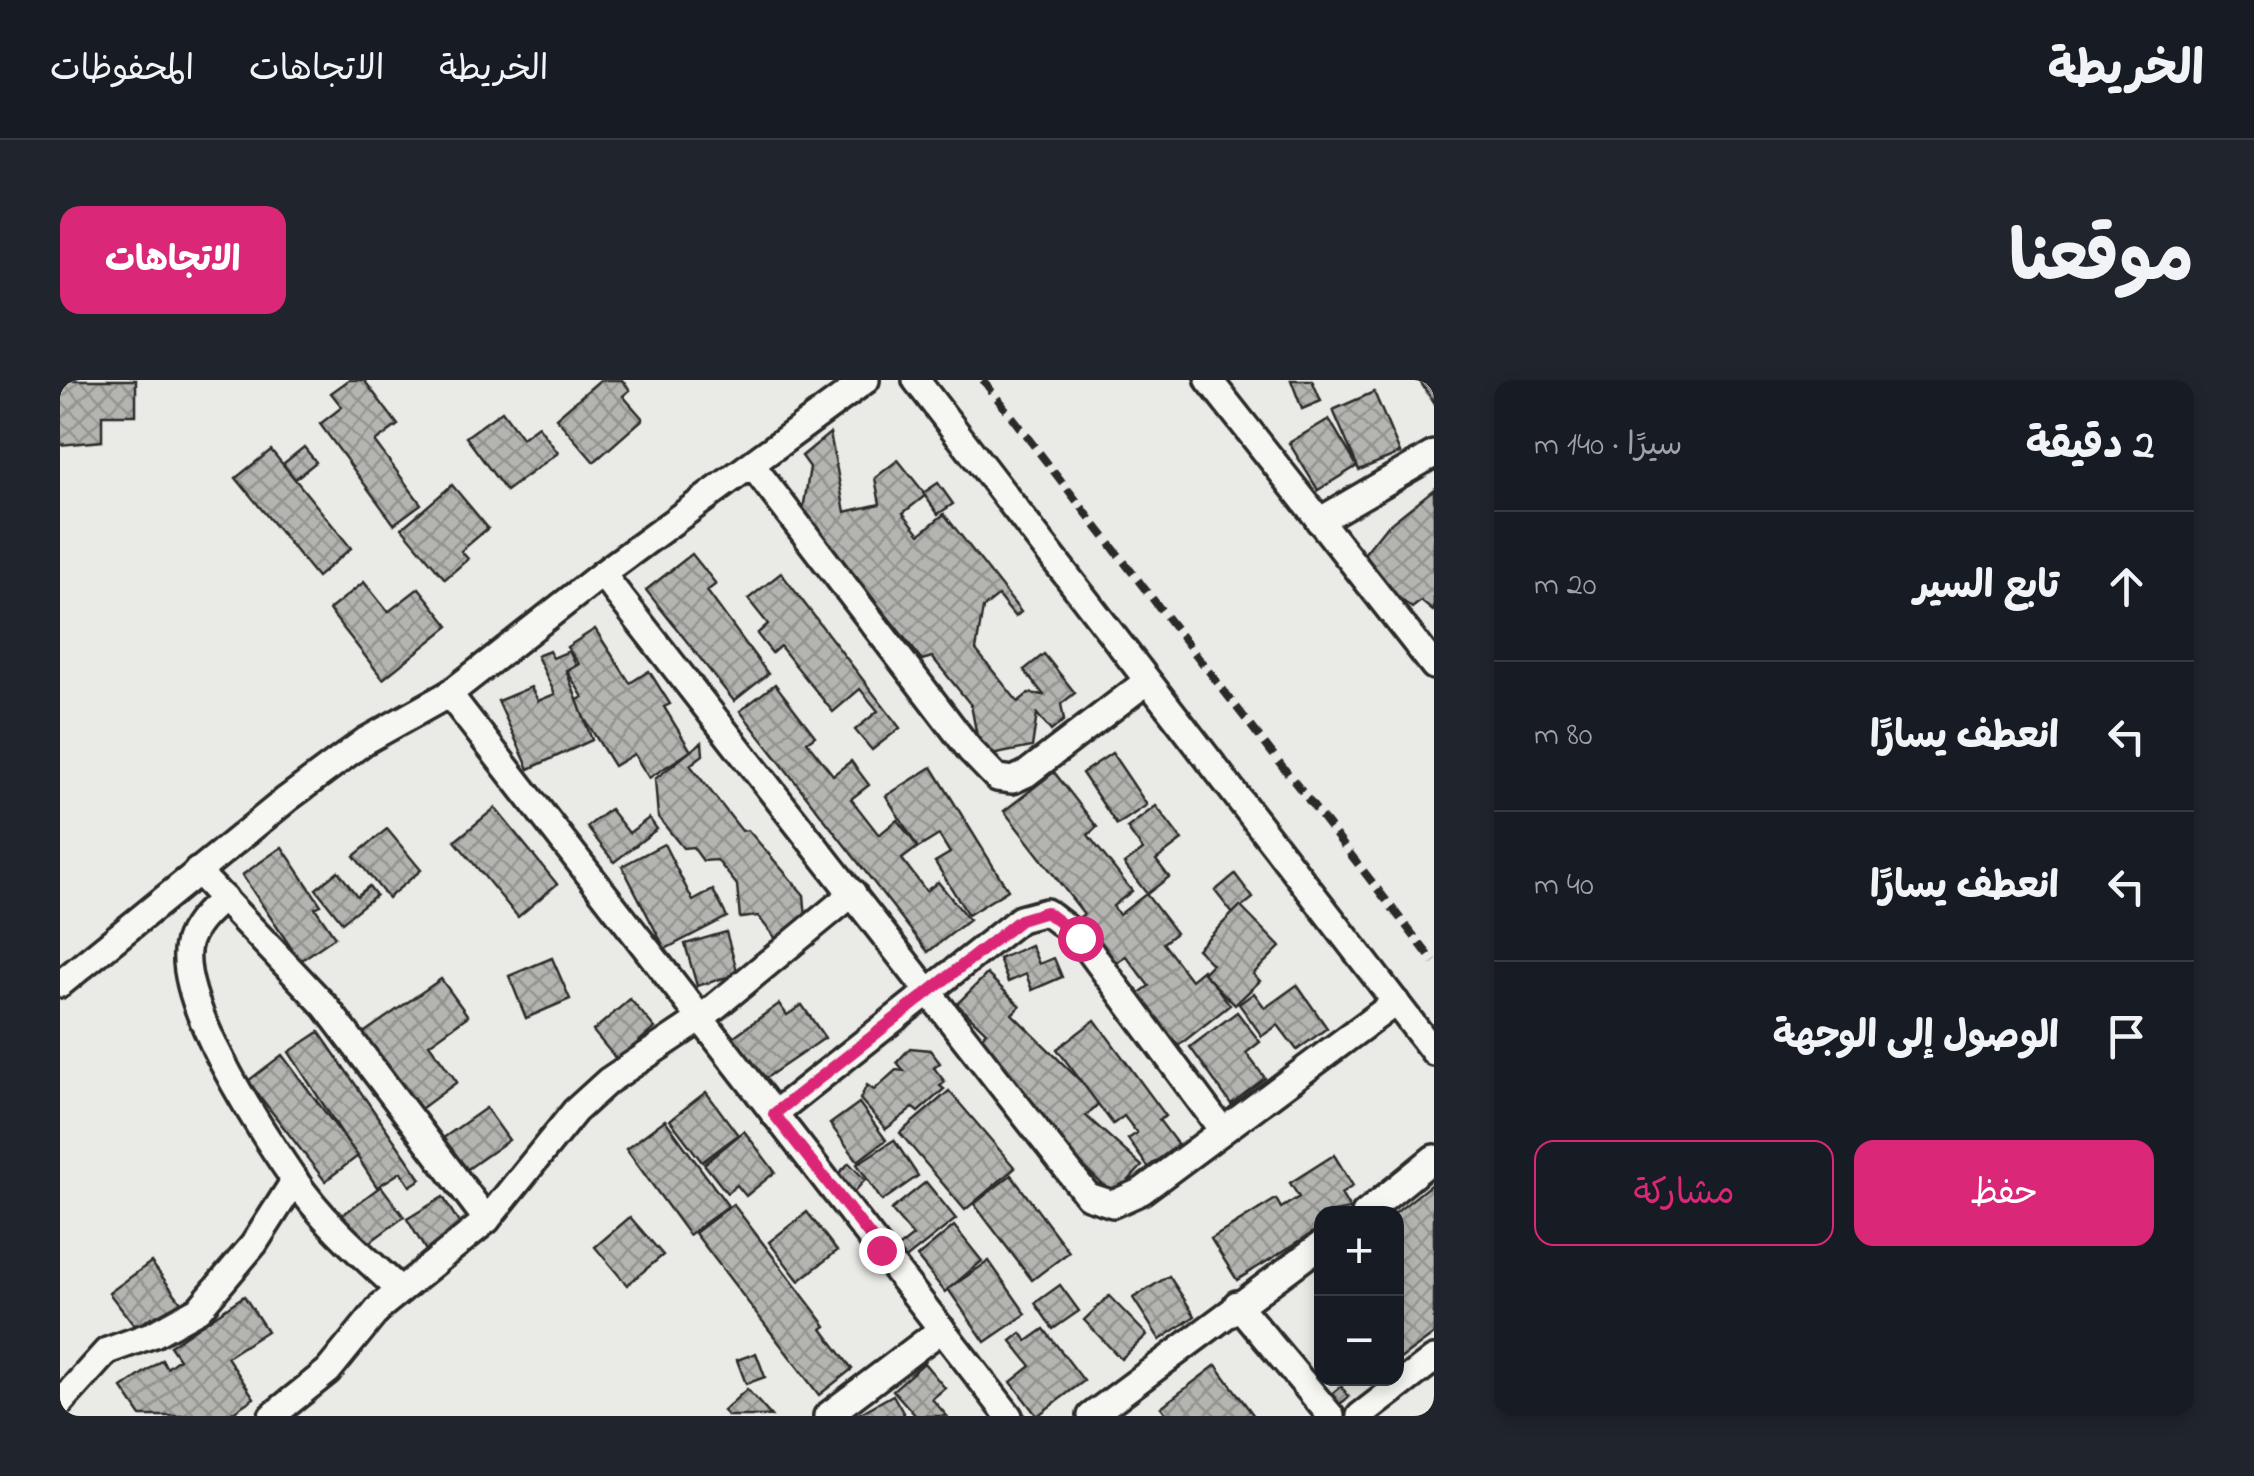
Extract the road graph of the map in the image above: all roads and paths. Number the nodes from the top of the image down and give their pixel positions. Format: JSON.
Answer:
{"nodes":[{"id":1,"x":866,"y":380,"type":"edge"},
{"id":2,"x":916,"y":380,"type":"edge"},
{"id":3,"x":1210,"y":380,"type":"edge"},
{"id":4,"x":1434,"y":454,"type":"edge"},
{"id":5,"x":752,"y":464,"type":"junction"},
{"id":6,"x":1319,"y":521,"type":"junction"},
{"id":7,"x":602,"y":574,"type":"junction"},
{"id":8,"x":1424,"y":634,"type":"edge"},
{"id":9,"x":1434,"y":666,"type":"edge"},
{"id":10,"x":1146,"y":682,"type":"junction"},
{"id":11,"x":450,"y":694,"type":"junction"},
{"id":12,"x":197,"y":870,"type":"junction"},
{"id":13,"x":853,"y":893,"type":"junction"},
{"id":14,"x":224,"y":898,"type":"junction"},
{"id":15,"x":60,"y":984,"type":"edge"},
{"id":16,"x":930,"y":989,"type":"junction"},
{"id":17,"x":1396,"y":1002,"type":"junction"},
{"id":18,"x":699,"y":1020,"type":"junction"},
{"id":19,"x":1434,"y":1052,"type":"edge"},
{"id":20,"x":774,"y":1114,"type":"junction"},
{"id":21,"x":1222,"y":1130,"type":"junction"},
{"id":22,"x":1434,"y":1158,"type":"edge"},
{"id":23,"x":294,"y":1180,"type":"junction"},
{"id":24,"x":1375,"y":1206,"type":"edge"},
{"id":25,"x":486,"y":1220,"type":"junction"},
{"id":26,"x":1314,"y":1250,"type":"edge"},
{"id":27,"x":400,"y":1290,"type":"junction"},
{"id":28,"x":1237,"y":1304,"type":"junction"},
{"id":29,"x":942,"y":1330,"type":"junction"},
{"id":30,"x":1434,"y":1360,"type":"edge"},
{"id":31,"x":60,"y":1403,"type":"edge"},
{"id":32,"x":69,"y":1416,"type":"edge"},
{"id":33,"x":272,"y":1416,"type":"edge"},
{"id":34,"x":827,"y":1416,"type":"edge"},
{"id":35,"x":1009,"y":1416,"type":"edge"},
{"id":36,"x":1090,"y":1416,"type":"edge"},
{"id":37,"x":1331,"y":1416,"type":"edge"},
{"id":38,"x":1360,"y":1416,"type":"edge"}],
"edges":[{"from":1,"to":5,"type":"street"},
{"from":2,"to":10,"type":"street"},
{"from":3,"to":6,"type":"street"},
{"from":4,"to":6,"type":"street"},
{"from":5,"to":7,"type":"street"},
{"from":5,"to":10,"type":"street"},
{"from":6,"to":8,"type":"street"},
{"from":7,"to":11,"type":"street"},
{"from":7,"to":13,"type":"street"},
{"from":8,"to":9,"type":"street"},
{"from":10,"to":17,"type":"street"},
{"from":11,"to":12,"type":"street"},
{"from":11,"to":18,"type":"street"},
{"from":12,"to":14,"type":"street"},
{"from":12,"to":15,"type":"street"},
{"from":13,"to":16,"type":"street"},
{"from":13,"to":18,"type":"street"},
{"from":14,"to":23,"type":"street"},
{"from":14,"to":25,"type":"street"},
{"from":16,"to":20,"type":"street"},
{"from":16,"to":21,"type":"street"},
{"from":16,"to":21,"type":"street"},
{"from":17,"to":19,"type":"street"},
{"from":17,"to":21,"type":"street"},
{"from":18,"to":20,"type":"street"},
{"from":18,"to":25,"type":"street"},
{"from":20,"to":29,"type":"street"},
{"from":22,"to":24,"type":"street"},
{"from":23,"to":27,"type":"street"},
{"from":23,"to":31,"type":"street"},
{"from":25,"to":27,"type":"street"},
{"from":26,"to":28,"type":"street"},
{"from":27,"to":33,"type":"street"},
{"from":28,"to":36,"type":"street"},
{"from":28,"to":37,"type":"street"},
{"from":29,"to":34,"type":"street"},
{"from":29,"to":35,"type":"street"},
{"from":30,"to":38,"type":"street"},
{"from":31,"to":32,"type":"street"}]}
